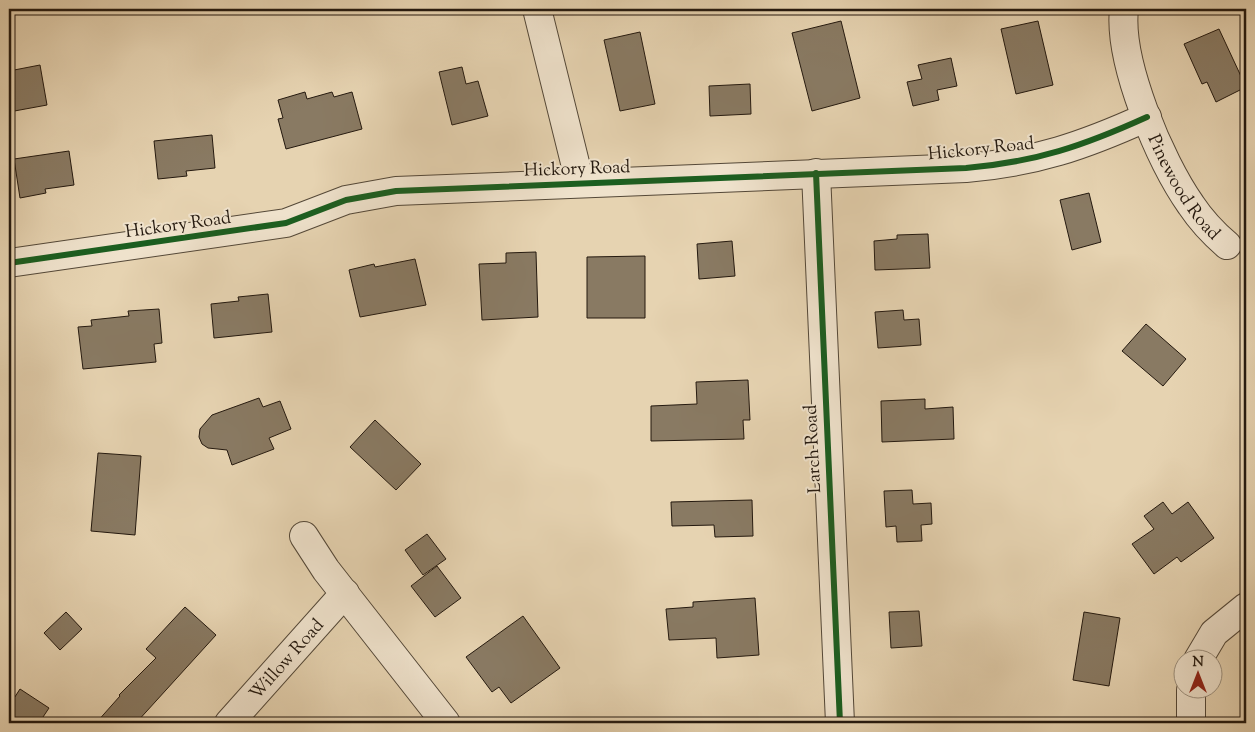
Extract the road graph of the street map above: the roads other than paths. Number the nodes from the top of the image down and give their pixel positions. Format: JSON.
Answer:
{"nodes":[{"id":1,"x":536,"y":9,"type":"edge"},
{"id":2,"x":1124,"y":9,"type":"edge"},
{"id":3,"x":1147,"y":117,"type":"junction"},
{"id":4,"x":816,"y":174,"type":"junction"},
{"id":5,"x":580,"y":183,"type":"junction"},
{"id":6,"x":1227,"y":245,"type":"dead end"},
{"id":7,"x":9,"y":263,"type":"edge"},
{"id":8,"x":304,"y":536,"type":"dead end"},
{"id":9,"x":345,"y":593,"type":"junction"},
{"id":10,"x":1246,"y":607,"type":"edge"},
{"id":11,"x":1204,"y":650,"type":"edge"},
{"id":12,"x":1192,"y":700,"type":"edge"},
{"id":13,"x":229,"y":723,"type":"edge"},
{"id":14,"x":446,"y":723,"type":"edge"},
{"id":15,"x":840,"y":723,"type":"edge"},
{"id":16,"x":1191,"y":723,"type":"edge"}],
"edges":[{"from":1,"to":5,"type":"street"},
{"from":2,"to":3,"type":"street","name":"Pinewood Road"},
{"from":3,"to":4,"type":"street","name":"Hickory Road"},
{"from":3,"to":6,"type":"street","name":"Pinewood Road"},
{"from":4,"to":5,"type":"street","name":"Hickory Road"},
{"from":4,"to":15,"type":"street","name":"Larch Road"},
{"from":5,"to":7,"type":"street","name":"Hickory Road"},
{"from":8,"to":9,"type":"street"},
{"from":9,"to":13,"type":"street","name":"Willow Road"},
{"from":9,"to":14,"type":"street"},
{"from":10,"to":11,"type":"street"},
{"from":12,"to":16,"type":"street"}]}
